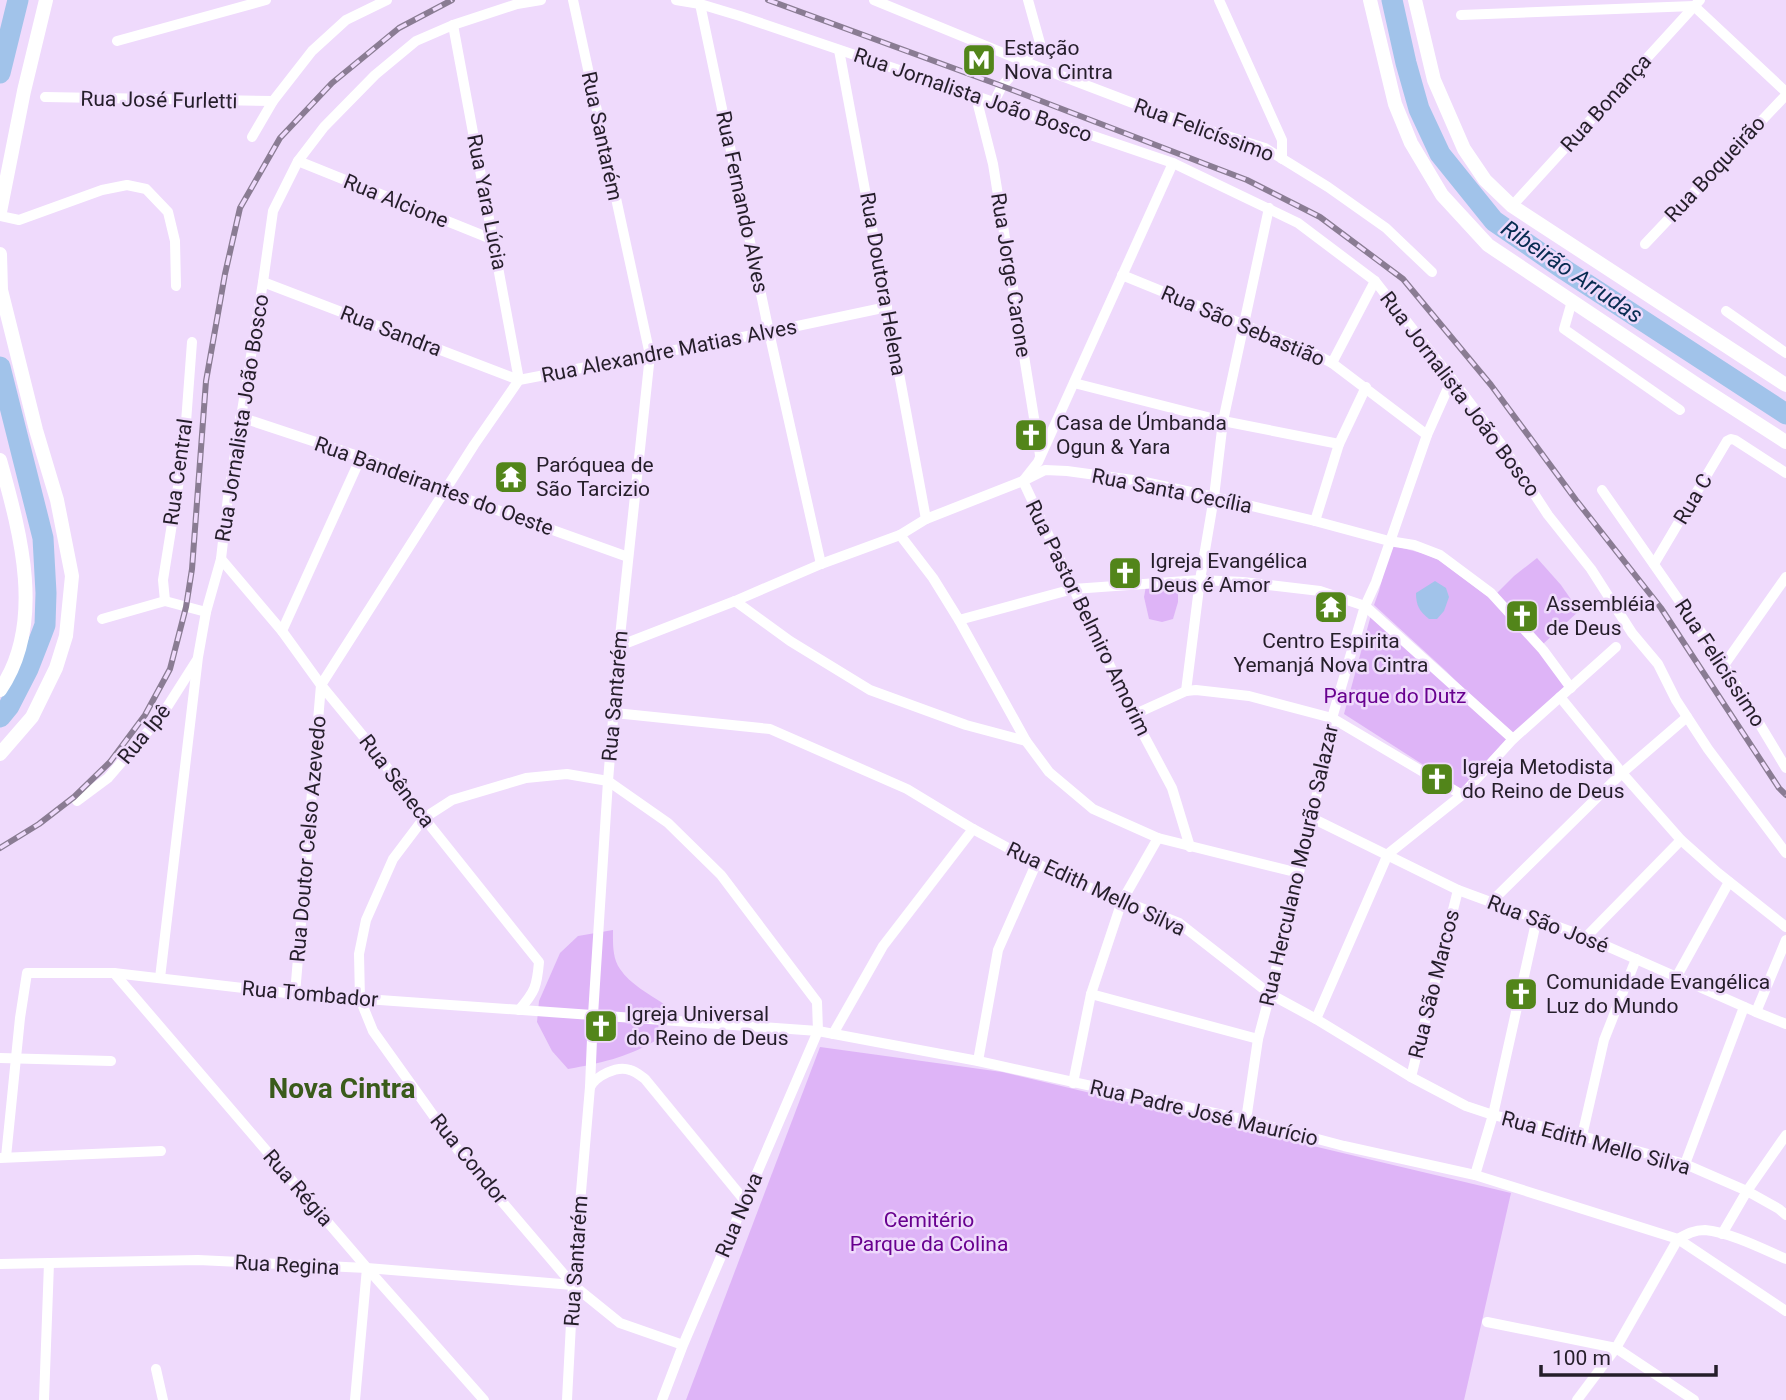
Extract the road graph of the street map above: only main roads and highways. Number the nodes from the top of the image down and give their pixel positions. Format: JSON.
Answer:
{"nodes":[{"id":1,"x":46,"y":0,"type":"edge"},
{"id":2,"x":1370,"y":0,"type":"edge"},
{"id":3,"x":1415,"y":0,"type":"edge"},
{"id":4,"x":0,"y":214,"type":"edge"},
{"id":5,"x":0,"y":254,"type":"edge"},
{"id":6,"x":1786,"y":385,"type":"edge"},
{"id":7,"x":1786,"y":442,"type":"edge"},
{"id":8,"x":0,"y":460,"type":"edge"},
{"id":9,"x":7,"y":512,"type":"edge"},
{"id":10,"x":0,"y":691,"type":"edge"},
{"id":11,"x":0,"y":754,"type":"edge"}],
"edges":[{"from":1,"to":4,"type":"main road"},
{"from":2,"to":7,"type":"main road"},
{"from":3,"to":6,"type":"main road"},
{"from":5,"to":11,"type":"main road"},
{"from":8,"to":9,"type":"main road"},
{"from":9,"to":10,"type":"main road"}]}
